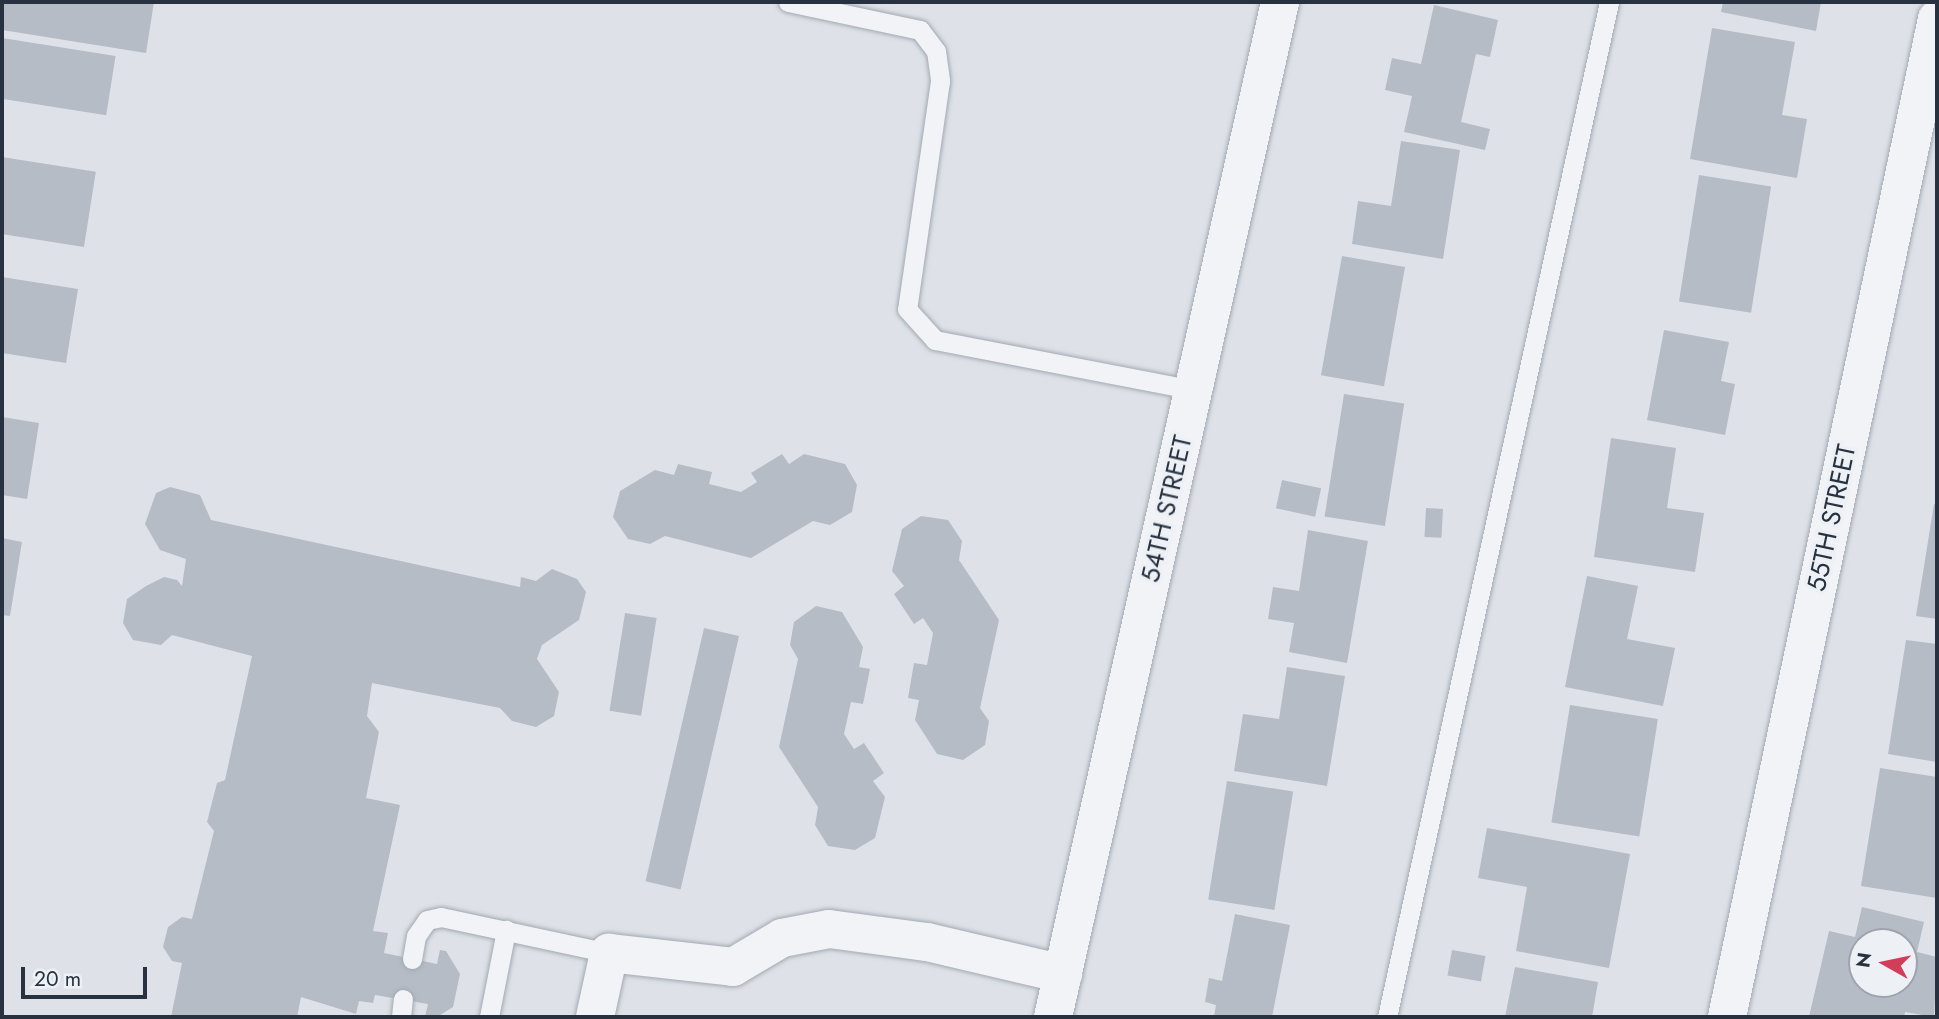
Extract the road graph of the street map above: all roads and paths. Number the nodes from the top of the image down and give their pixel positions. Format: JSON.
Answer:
{"nodes":[{"id":1,"x":788,"y":2,"type":"edge"},
{"id":2,"x":1280,"y":2,"type":"edge"},
{"id":3,"x":1609,"y":2,"type":"edge"},
{"id":4,"x":1937,"y":19,"type":"edge"},
{"id":5,"x":1194,"y":390,"type":"junction"},
{"id":6,"x":506,"y":930,"type":"junction"},
{"id":7,"x":609,"y":953,"type":"junction"},
{"id":8,"x":412,"y":959,"type":"dead end"},
{"id":9,"x":1063,"y":974,"type":"junction"},
{"id":10,"x":489,"y":1017,"type":"edge"},
{"id":11,"x":595,"y":1017,"type":"edge"},
{"id":12,"x":1054,"y":1017,"type":"edge"},
{"id":13,"x":1387,"y":1017,"type":"edge"},
{"id":14,"x":1727,"y":1017,"type":"edge"}],
"edges":[{"from":1,"to":5,"type":"lane"},
{"from":2,"to":5,"type":"street","name":"54TH STREET"},
{"from":3,"to":13,"type":"lane"},
{"from":4,"to":14,"type":"street","name":"55TH STREET"},
{"from":5,"to":9,"type":"street","name":"54TH STREET"},
{"from":6,"to":7,"type":"lane"},
{"from":6,"to":8,"type":"lane"},
{"from":6,"to":10,"type":"lane"},
{"from":7,"to":9,"type":"street"},
{"from":7,"to":11,"type":"street"},
{"from":9,"to":12,"type":"street","name":"54TH STREET"}]}
